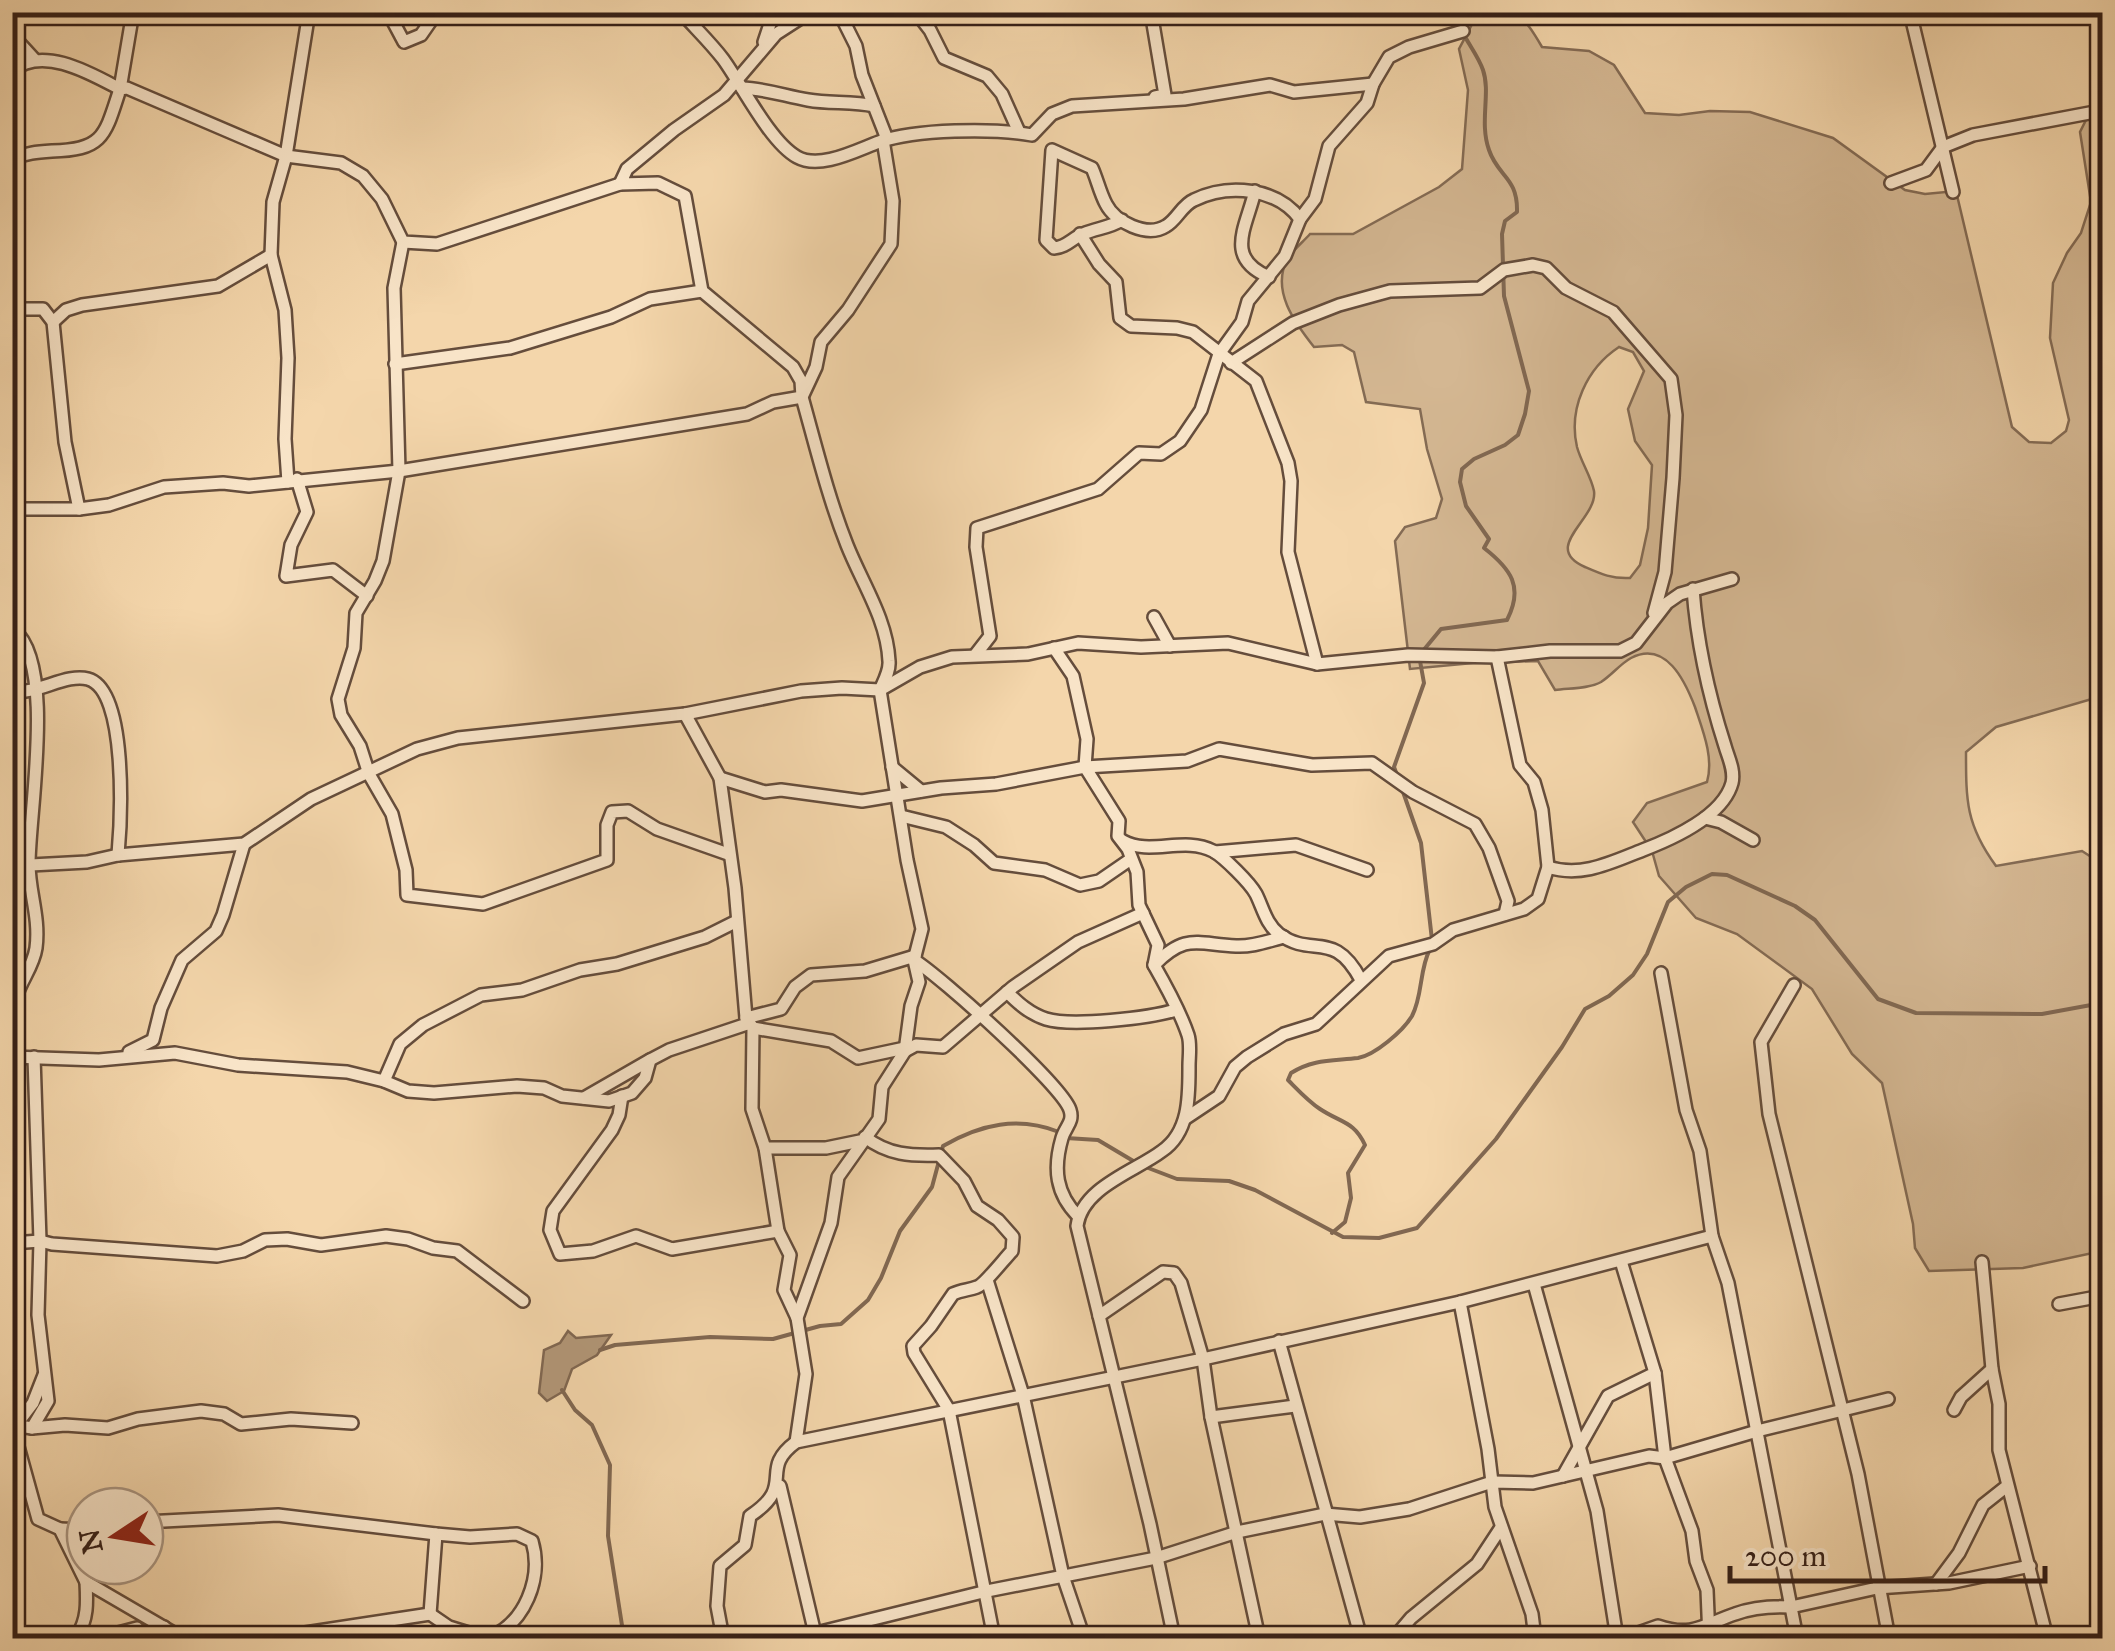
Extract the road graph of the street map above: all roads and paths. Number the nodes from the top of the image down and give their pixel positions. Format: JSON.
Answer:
{"nodes":[{"id":1,"x":133,"y":12,"type":"edge"},
{"id":2,"x":309,"y":12,"type":"edge"},
{"id":3,"x":388,"y":12,"type":"edge"},
{"id":4,"x":437,"y":12,"type":"edge"},
{"id":5,"x":682,"y":12,"type":"edge"},
{"id":6,"x":770,"y":12,"type":"edge"},
{"id":7,"x":810,"y":12,"type":"edge"},
{"id":8,"x":839,"y":12,"type":"edge"},
{"id":9,"x":916,"y":12,"type":"edge"},
{"id":10,"x":1151,"y":12,"type":"edge"},
{"id":11,"x":1910,"y":12,"type":"edge"},
{"id":12,"x":1463,"y":31,"type":"dead end"},
{"id":13,"x":12,"y":35,"type":"edge"},
{"id":14,"x":762,"y":48,"type":"junction"},
{"id":15,"x":34,"y":59,"type":"junction"},
{"id":16,"x":12,"y":71,"type":"edge"},
{"id":17,"x":1373,"y":84,"type":"junction"},
{"id":18,"x":740,"y":85,"type":"junction"},
{"id":19,"x":120,"y":89,"type":"junction"},
{"id":20,"x":874,"y":106,"type":"junction"},
{"id":21,"x":2100,"y":111,"type":"dead end"},
{"id":22,"x":1052,"y":114,"type":"junction"},
{"id":23,"x":1019,"y":132,"type":"junction"},
{"id":24,"x":885,"y":140,"type":"junction"},
{"id":25,"x":1942,"y":147,"type":"junction"},
{"id":26,"x":286,"y":156,"type":"junction"},
{"id":27,"x":12,"y":159,"type":"edge"},
{"id":28,"x":1891,"y":182,"type":"dead end"},
{"id":29,"x":620,"y":184,"type":"junction"},
{"id":30,"x":1255,"y":191,"type":"junction"},
{"id":31,"x":1953,"y":192,"type":"dead end"},
{"id":32,"x":1300,"y":219,"type":"junction"},
{"id":33,"x":1122,"y":220,"type":"junction"},
{"id":34,"x":1080,"y":234,"type":"junction"},
{"id":35,"x":403,"y":242,"type":"junction"},
{"id":36,"x":271,"y":255,"type":"junction"},
{"id":37,"x":1269,"y":277,"type":"junction"},
{"id":38,"x":702,"y":291,"type":"junction"},
{"id":39,"x":12,"y":308,"type":"edge"},
{"id":40,"x":53,"y":322,"type":"junction"},
{"id":41,"x":1218,"y":354,"type":"junction"},
{"id":42,"x":1231,"y":363,"type":"junction"},
{"id":43,"x":395,"y":364,"type":"junction"},
{"id":44,"x":802,"y":397,"type":"junction"},
{"id":45,"x":399,"y":470,"type":"junction"},
{"id":46,"x":292,"y":480,"type":"junction"},
{"id":47,"x":12,"y":508,"type":"edge"},
{"id":48,"x":78,"y":509,"type":"junction"},
{"id":49,"x":1732,"y":580,"type":"dead end"},
{"id":50,"x":1693,"y":589,"type":"junction"},
{"id":51,"x":367,"y":596,"type":"junction"},
{"id":52,"x":12,"y":600,"type":"edge"},
{"id":53,"x":1154,"y":618,"type":"dead end"},
{"id":54,"x":1650,"y":623,"type":"junction"},
{"id":55,"x":14,"y":630,"type":"edge"},
{"id":56,"x":1170,"y":646,"type":"junction"},
{"id":57,"x":1054,"y":648,"type":"junction"},
{"id":58,"x":976,"y":654,"type":"junction"},
{"id":59,"x":1496,"y":657,"type":"junction"},
{"id":60,"x":1317,"y":664,"type":"junction"},
{"id":61,"x":12,"y":668,"type":"edge"},
{"id":62,"x":880,"y":690,"type":"junction"},
{"id":63,"x":36,"y":691,"type":"junction"},
{"id":64,"x":12,"y":692,"type":"edge"},
{"id":65,"x":685,"y":714,"type":"junction"},
{"id":66,"x":1086,"y":766,"type":"junction"},
{"id":67,"x":892,"y":767,"type":"junction"},
{"id":68,"x":369,"y":774,"type":"junction"},
{"id":69,"x":720,"y":778,"type":"junction"},
{"id":70,"x":921,"y":790,"type":"junction"},
{"id":71,"x":897,"y":795,"type":"junction"},
{"id":72,"x":901,"y":816,"type":"junction"},
{"id":73,"x":1705,"y":818,"type":"junction"},
{"id":74,"x":1118,"y":836,"type":"junction"},
{"id":75,"x":1753,"y":840,"type":"dead end"},
{"id":76,"x":244,"y":844,"type":"junction"},
{"id":77,"x":1214,"y":852,"type":"junction"},
{"id":78,"x":728,"y":854,"type":"junction"},
{"id":79,"x":118,"y":855,"type":"junction"},
{"id":80,"x":1131,"y":859,"type":"junction"},
{"id":81,"x":28,"y":865,"type":"junction"},
{"id":82,"x":12,"y":866,"type":"edge"},
{"id":83,"x":1548,"y":866,"type":"junction"},
{"id":84,"x":1367,"y":870,"type":"dead end"},
{"id":85,"x":1142,"y":913,"type":"junction"},
{"id":86,"x":1504,"y":914,"type":"junction"},
{"id":87,"x":736,"y":922,"type":"junction"},
{"id":88,"x":1284,"y":938,"type":"junction"},
{"id":89,"x":914,"y":958,"type":"junction"},
{"id":90,"x":1154,"y":964,"type":"junction"},
{"id":91,"x":1661,"y":974,"type":"dead end"},
{"id":92,"x":1361,"y":980,"type":"junction"},
{"id":93,"x":1794,"y":984,"type":"dead end"},
{"id":94,"x":1007,"y":992,"type":"junction"},
{"id":95,"x":1176,"y":1010,"type":"junction"},
{"id":96,"x":978,"y":1014,"type":"junction"},
{"id":97,"x":749,"y":1023,"type":"junction"},
{"id":98,"x":12,"y":1044,"type":"edge"},
{"id":99,"x":905,"y":1050,"type":"junction"},
{"id":100,"x":12,"y":1057,"type":"edge"},
{"id":101,"x":34,"y":1057,"type":"junction"},
{"id":102,"x":115,"y":1057,"type":"junction"},
{"id":103,"x":650,"y":1060,"type":"junction"},
{"id":104,"x":384,"y":1081,"type":"junction"},
{"id":105,"x":622,"y":1096,"type":"junction"},
{"id":106,"x":584,"y":1098,"type":"junction"},
{"id":107,"x":1181,"y":1122,"type":"junction"},
{"id":108,"x":864,"y":1139,"type":"junction"},
{"id":109,"x":765,"y":1148,"type":"junction"},
{"id":110,"x":1078,"y":1216,"type":"junction"},
{"id":111,"x":778,"y":1231,"type":"junction"},
{"id":112,"x":1712,"y":1236,"type":"junction"},
{"id":113,"x":40,"y":1240,"type":"junction"},
{"id":114,"x":12,"y":1243,"type":"edge"},
{"id":115,"x":1621,"y":1261,"type":"junction"},
{"id":116,"x":1982,"y":1262,"type":"dead end"},
{"id":117,"x":987,"y":1280,"type":"junction"},
{"id":118,"x":1534,"y":1284,"type":"junction"},
{"id":119,"x":2102,"y":1296,"type":"edge"},
{"id":120,"x":523,"y":1301,"type":"dead end"},
{"id":121,"x":1460,"y":1302,"type":"junction"},
{"id":122,"x":2059,"y":1304,"type":"dead end"},
{"id":123,"x":1099,"y":1316,"type":"junction"},
{"id":124,"x":797,"y":1318,"type":"junction"},
{"id":125,"x":1279,"y":1341,"type":"junction"},
{"id":126,"x":1203,"y":1359,"type":"junction"},
{"id":127,"x":1992,"y":1369,"type":"junction"},
{"id":128,"x":1655,"y":1373,"type":"junction"},
{"id":129,"x":44,"y":1374,"type":"junction"},
{"id":130,"x":1113,"y":1378,"type":"junction"},
{"id":131,"x":1023,"y":1395,"type":"junction"},
{"id":132,"x":1888,"y":1399,"type":"dead end"},
{"id":133,"x":1295,"y":1406,"type":"junction"},
{"id":134,"x":949,"y":1410,"type":"junction"},
{"id":135,"x":1840,"y":1410,"type":"junction"},
{"id":136,"x":1954,"y":1410,"type":"dead end"},
{"id":137,"x":1212,"y":1417,"type":"junction"},
{"id":138,"x":352,"y":1423,"type":"dead end"},
{"id":139,"x":14,"y":1425,"type":"edge"},
{"id":140,"x":32,"y":1428,"type":"junction"},
{"id":141,"x":1757,"y":1431,"type":"junction"},
{"id":142,"x":796,"y":1442,"type":"junction"},
{"id":143,"x":1580,"y":1446,"type":"junction"},
{"id":144,"x":1665,"y":1458,"type":"junction"},
{"id":145,"x":775,"y":1467,"type":"junction"},
{"id":146,"x":1588,"y":1471,"type":"junction"},
{"id":147,"x":1563,"y":1476,"type":"junction"},
{"id":148,"x":1492,"y":1482,"type":"junction"},
{"id":149,"x":2007,"y":1486,"type":"junction"},
{"id":150,"x":1325,"y":1514,"type":"junction"},
{"id":151,"x":165,"y":1521,"type":"edge"},
{"id":152,"x":60,"y":1529,"type":"junction"},
{"id":153,"x":65,"y":1529,"type":"edge"},
{"id":154,"x":1500,"y":1529,"type":"junction"},
{"id":155,"x":1237,"y":1532,"type":"junction"},
{"id":156,"x":436,"y":1534,"type":"junction"},
{"id":157,"x":65,"y":1539,"type":"edge"},
{"id":158,"x":1156,"y":1558,"type":"junction"},
{"id":159,"x":2030,"y":1566,"type":"junction"},
{"id":160,"x":1064,"y":1576,"type":"junction"},
{"id":161,"x":1936,"y":1584,"type":"junction"},
{"id":162,"x":86,"y":1586,"type":"edge"},
{"id":163,"x":93,"y":1586,"type":"edge"},
{"id":164,"x":1877,"y":1588,"type":"junction"},
{"id":165,"x":987,"y":1591,"type":"junction"},
{"id":166,"x":1791,"y":1607,"type":"junction"},
{"id":167,"x":129,"y":1608,"type":"junction"},
{"id":168,"x":430,"y":1614,"type":"junction"},
{"id":169,"x":164,"y":1628,"type":"junction"},
{"id":170,"x":138,"y":1633,"type":"edge"},
{"id":171,"x":1708,"y":1633,"type":"edge"},
{"id":172,"x":77,"y":1636,"type":"edge"},
{"id":173,"x":816,"y":1636,"type":"edge"},
{"id":174,"x":29,"y":1638,"type":"edge"},
{"id":175,"x":182,"y":1638,"type":"edge"},
{"id":176,"x":272,"y":1638,"type":"edge"},
{"id":177,"x":487,"y":1638,"type":"edge"},
{"id":178,"x":724,"y":1638,"type":"edge"},
{"id":179,"x":796,"y":1638,"type":"edge"},
{"id":180,"x":994,"y":1638,"type":"edge"},
{"id":181,"x":1084,"y":1638,"type":"edge"},
{"id":182,"x":1174,"y":1638,"type":"edge"},
{"id":183,"x":1259,"y":1638,"type":"edge"},
{"id":184,"x":1361,"y":1638,"type":"edge"},
{"id":185,"x":1394,"y":1638,"type":"edge"},
{"id":186,"x":1534,"y":1638,"type":"edge"},
{"id":187,"x":1620,"y":1638,"type":"edge"},
{"id":188,"x":1798,"y":1638,"type":"edge"},
{"id":189,"x":1888,"y":1638,"type":"edge"},
{"id":190,"x":2047,"y":1638,"type":"edge"}],
"edges":[{"from":1,"to":19,"type":"street"},
{"from":2,"to":26,"type":"street"},
{"from":3,"to":4,"type":"street"},
{"from":5,"to":18,"type":"street"},
{"from":6,"to":14,"type":"street"},
{"from":7,"to":14,"type":"street"},
{"from":8,"to":20,"type":"street"},
{"from":9,"to":23,"type":"street"},
{"from":10,"to":22,"type":"street"},
{"from":11,"to":25,"type":"street"},
{"from":12,"to":17,"type":"street"},
{"from":13,"to":15,"type":"street"},
{"from":14,"to":18,"type":"street"},
{"from":15,"to":16,"type":"street"},
{"from":15,"to":19,"type":"street"},
{"from":17,"to":22,"type":"street"},
{"from":17,"to":32,"type":"street"},
{"from":18,"to":20,"type":"street"},
{"from":18,"to":24,"type":"street"},
{"from":18,"to":29,"type":"street"},
{"from":19,"to":26,"type":"street"},
{"from":19,"to":27,"type":"street"},
{"from":20,"to":24,"type":"street"},
{"from":21,"to":25,"type":"street"},
{"from":22,"to":23,"type":"street"},
{"from":23,"to":24,"type":"street"},
{"from":24,"to":44,"type":"street"},
{"from":25,"to":28,"type":"street"},
{"from":25,"to":31,"type":"street"},
{"from":26,"to":35,"type":"street"},
{"from":26,"to":36,"type":"street"},
{"from":29,"to":35,"type":"street"},
{"from":29,"to":38,"type":"street"},
{"from":30,"to":32,"type":"street"},
{"from":30,"to":33,"type":"street"},
{"from":30,"to":37,"type":"street"},
{"from":32,"to":37,"type":"street"},
{"from":33,"to":34,"type":"street"},
{"from":33,"to":34,"type":"street"},
{"from":34,"to":41,"type":"street"},
{"from":35,"to":43,"type":"street"},
{"from":36,"to":40,"type":"street"},
{"from":36,"to":46,"type":"street"},
{"from":37,"to":41,"type":"street"},
{"from":38,"to":43,"type":"street"},
{"from":38,"to":44,"type":"street"},
{"from":39,"to":40,"type":"street"},
{"from":40,"to":48,"type":"street"},
{"from":41,"to":42,"type":"street"},
{"from":41,"to":58,"type":"street"},
{"from":42,"to":54,"type":"street"},
{"from":42,"to":60,"type":"street"},
{"from":43,"to":45,"type":"street"},
{"from":44,"to":45,"type":"street"},
{"from":44,"to":62,"type":"street"},
{"from":45,"to":46,"type":"street"},
{"from":45,"to":51,"type":"street"},
{"from":46,"to":48,"type":"street"},
{"from":46,"to":51,"type":"street"},
{"from":47,"to":48,"type":"street"},
{"from":49,"to":50,"type":"street"},
{"from":50,"to":54,"type":"street"},
{"from":50,"to":73,"type":"street"},
{"from":51,"to":68,"type":"street"},
{"from":52,"to":55,"type":"street"},
{"from":53,"to":56,"type":"street"},
{"from":54,"to":59,"type":"street"},
{"from":55,"to":61,"type":"street"},
{"from":55,"to":63,"type":"street"},
{"from":56,"to":57,"type":"street"},
{"from":56,"to":60,"type":"street"},
{"from":57,"to":58,"type":"street"},
{"from":57,"to":66,"type":"street"},
{"from":58,"to":62,"type":"street"},
{"from":59,"to":60,"type":"street"},
{"from":59,"to":83,"type":"street"},
{"from":62,"to":65,"type":"street"},
{"from":62,"to":67,"type":"street"},
{"from":63,"to":64,"type":"street"},
{"from":63,"to":79,"type":"street"},
{"from":63,"to":81,"type":"street"},
{"from":65,"to":68,"type":"street"},
{"from":65,"to":69,"type":"street"},
{"from":66,"to":70,"type":"street"},
{"from":66,"to":74,"type":"street"},
{"from":66,"to":86,"type":"street"},
{"from":67,"to":70,"type":"street"},
{"from":67,"to":71,"type":"street"},
{"from":68,"to":76,"type":"street"},
{"from":68,"to":78,"type":"street"},
{"from":69,"to":71,"type":"street"},
{"from":69,"to":78,"type":"street"},
{"from":70,"to":71,"type":"street"},
{"from":71,"to":72,"type":"street"},
{"from":72,"to":80,"type":"street"},
{"from":72,"to":89,"type":"street"},
{"from":73,"to":75,"type":"street"},
{"from":73,"to":83,"type":"street"},
{"from":74,"to":77,"type":"street"},
{"from":74,"to":80,"type":"street"},
{"from":76,"to":79,"type":"street"},
{"from":76,"to":102,"type":"street"},
{"from":77,"to":84,"type":"street"},
{"from":77,"to":88,"type":"street"},
{"from":78,"to":87,"type":"street"},
{"from":79,"to":81,"type":"street"},
{"from":80,"to":85,"type":"street"},
{"from":81,"to":82,"type":"street"},
{"from":81,"to":98,"type":"street"},
{"from":83,"to":86,"type":"street"},
{"from":85,"to":90,"type":"street"},
{"from":85,"to":94,"type":"street"},
{"from":86,"to":92,"type":"street"},
{"from":87,"to":97,"type":"street"},
{"from":87,"to":104,"type":"street"},
{"from":88,"to":90,"type":"street"},
{"from":88,"to":92,"type":"street"},
{"from":89,"to":96,"type":"street"},
{"from":89,"to":97,"type":"street"},
{"from":89,"to":99,"type":"street"},
{"from":90,"to":95,"type":"street"},
{"from":91,"to":112,"type":"street"},
{"from":92,"to":107,"type":"street"},
{"from":93,"to":135,"type":"street"},
{"from":94,"to":95,"type":"street"},
{"from":94,"to":96,"type":"street"},
{"from":95,"to":107,"type":"street"},
{"from":96,"to":99,"type":"street"},
{"from":96,"to":110,"type":"street"},
{"from":97,"to":99,"type":"street"},
{"from":97,"to":103,"type":"street"},
{"from":97,"to":109,"type":"street"},
{"from":99,"to":108,"type":"street"},
{"from":100,"to":101,"type":"street"},
{"from":101,"to":102,"type":"street"},
{"from":101,"to":113,"type":"street"},
{"from":102,"to":104,"type":"street"},
{"from":103,"to":105,"type":"street"},
{"from":103,"to":106,"type":"street"},
{"from":104,"to":106,"type":"street"},
{"from":105,"to":106,"type":"street"},
{"from":105,"to":111,"type":"street"},
{"from":107,"to":110,"type":"street"},
{"from":108,"to":109,"type":"street"},
{"from":108,"to":117,"type":"street"},
{"from":108,"to":124,"type":"street"},
{"from":109,"to":111,"type":"street"},
{"from":110,"to":123,"type":"street"},
{"from":111,"to":124,"type":"street"},
{"from":112,"to":115,"type":"street"},
{"from":112,"to":141,"type":"street"},
{"from":113,"to":114,"type":"street"},
{"from":113,"to":120,"type":"street"},
{"from":113,"to":129,"type":"street"},
{"from":115,"to":118,"type":"street"},
{"from":115,"to":128,"type":"street"},
{"from":116,"to":127,"type":"street"},
{"from":117,"to":131,"type":"street"},
{"from":117,"to":134,"type":"street"},
{"from":118,"to":121,"type":"street"},
{"from":118,"to":143,"type":"street"},
{"from":119,"to":122,"type":"street"},
{"from":121,"to":125,"type":"street"},
{"from":121,"to":148,"type":"street"},
{"from":123,"to":126,"type":"street"},
{"from":123,"to":130,"type":"street"},
{"from":124,"to":142,"type":"street"},
{"from":125,"to":126,"type":"street"},
{"from":125,"to":133,"type":"street"},
{"from":126,"to":130,"type":"street"},
{"from":126,"to":137,"type":"street"},
{"from":127,"to":136,"type":"street"},
{"from":127,"to":149,"type":"street"},
{"from":128,"to":143,"type":"street"},
{"from":128,"to":144,"type":"street"},
{"from":129,"to":139,"type":"street"},
{"from":129,"to":140,"type":"street"},
{"from":130,"to":131,"type":"street"},
{"from":130,"to":158,"type":"street"},
{"from":131,"to":134,"type":"street"},
{"from":131,"to":160,"type":"street"},
{"from":132,"to":135,"type":"street"},
{"from":133,"to":137,"type":"street"},
{"from":133,"to":150,"type":"street"},
{"from":134,"to":142,"type":"street"},
{"from":134,"to":165,"type":"street"},
{"from":135,"to":141,"type":"street"},
{"from":135,"to":164,"type":"street"},
{"from":137,"to":155,"type":"street"},
{"from":138,"to":140,"type":"street"},
{"from":139,"to":140,"type":"street"},
{"from":139,"to":152,"type":"street"},
{"from":141,"to":144,"type":"street"},
{"from":141,"to":166,"type":"street"},
{"from":142,"to":145,"type":"street"},
{"from":143,"to":146,"type":"street"},
{"from":143,"to":147,"type":"street"},
{"from":144,"to":146,"type":"street"},
{"from":144,"to":171,"type":"street"},
{"from":145,"to":173,"type":"street"},
{"from":145,"to":178,"type":"street"},
{"from":146,"to":147,"type":"street"},
{"from":146,"to":187,"type":"street"},
{"from":147,"to":148,"type":"street"},
{"from":148,"to":150,"type":"street"},
{"from":148,"to":154,"type":"street"},
{"from":149,"to":159,"type":"street"},
{"from":149,"to":161,"type":"street"},
{"from":150,"to":155,"type":"street"},
{"from":150,"to":184,"type":"street"},
{"from":151,"to":156,"type":"street"},
{"from":152,"to":153,"type":"street"},
{"from":152,"to":157,"type":"street"},
{"from":154,"to":185,"type":"street"},
{"from":154,"to":186,"type":"street"},
{"from":155,"to":158,"type":"street"},
{"from":155,"to":183,"type":"street"},
{"from":156,"to":168,"type":"street"},
{"from":156,"to":177,"type":"street"},
{"from":158,"to":160,"type":"street"},
{"from":158,"to":182,"type":"street"},
{"from":159,"to":161,"type":"street"},
{"from":159,"to":190,"type":"street"},
{"from":160,"to":165,"type":"street"},
{"from":160,"to":181,"type":"street"},
{"from":161,"to":164,"type":"street"},
{"from":162,"to":172,"type":"street"},
{"from":163,"to":167,"type":"street"},
{"from":164,"to":166,"type":"street"},
{"from":164,"to":189,"type":"street"},
{"from":165,"to":173,"type":"street"},
{"from":165,"to":180,"type":"street"},
{"from":166,"to":171,"type":"street"},
{"from":166,"to":188,"type":"street"},
{"from":167,"to":169,"type":"street"},
{"from":167,"to":170,"type":"street"},
{"from":168,"to":176,"type":"street"},
{"from":168,"to":177,"type":"street"},
{"from":169,"to":170,"type":"street"},
{"from":169,"to":175,"type":"street"},
{"from":170,"to":172,"type":"street"},
{"from":171,"to":187,"type":"street"},
{"from":172,"to":174,"type":"street"},
{"from":173,"to":179,"type":"street"}]}
